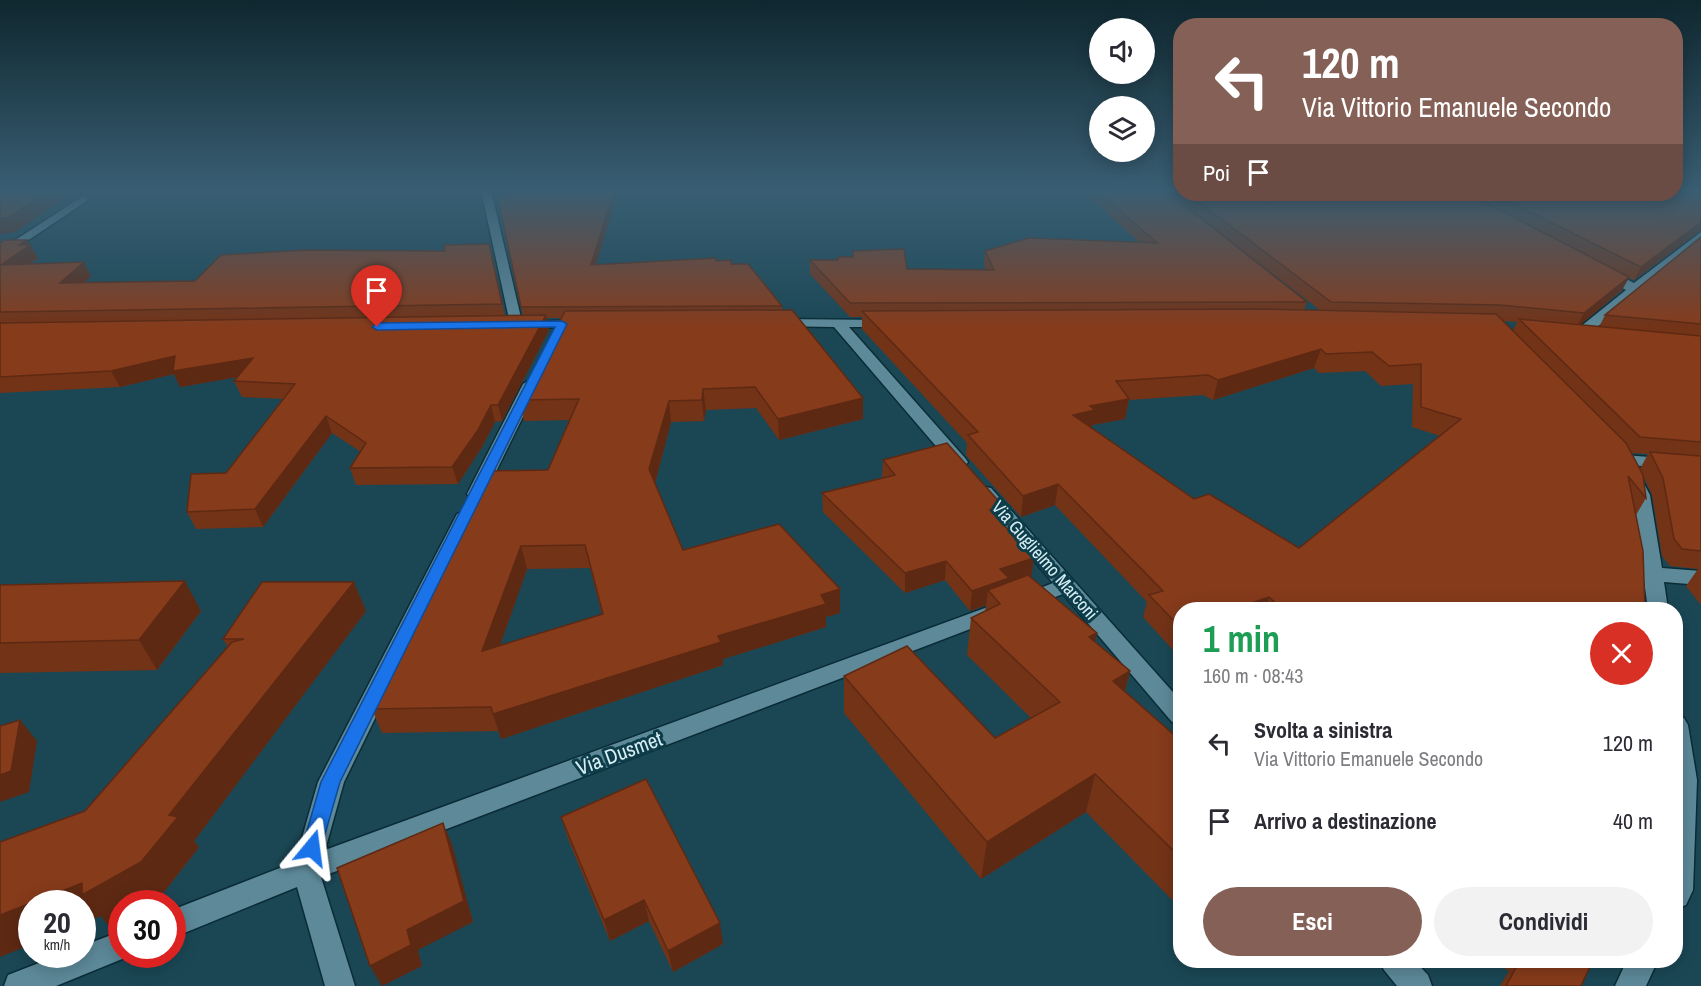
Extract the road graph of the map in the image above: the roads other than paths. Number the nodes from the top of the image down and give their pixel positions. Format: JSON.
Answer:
{"nodes":[{"id":1,"x":28,"y":236,"type":"edge"},
{"id":2,"x":494,"y":236,"type":"edge"},
{"id":3,"x":1701,"y":236,"type":"edge"},
{"id":4,"x":0,"y":255,"type":"edge"},
{"id":5,"x":1598,"y":269,"type":"edge"},
{"id":6,"x":1635,"y":288,"type":"junction"},
{"id":7,"x":897,"y":322,"type":"edge"},
{"id":8,"x":758,"y":323,"type":"edge"},
{"id":9,"x":838,"y":323,"type":"junction"},
{"id":10,"x":562,"y":324,"type":"junction"},
{"id":11,"x":596,"y":324,"type":"edge"},
{"id":12,"x":1602,"y":336,"type":"edge"},
{"id":13,"x":550,"y":347,"type":"edge"},
{"id":14,"x":539,"y":368,"type":"edge"},
{"id":15,"x":1701,"y":466,"type":"edge"},
{"id":16,"x":1652,"y":574,"type":"junction"},
{"id":17,"x":1701,"y":578,"type":"edge"},
{"id":18,"x":1067,"y":585,"type":"junction"},
{"id":19,"x":1657,"y":602,"type":"edge"},
{"id":20,"x":1173,"y":707,"type":"edge"},
{"id":21,"x":1683,"y":748,"type":"edge"},
{"id":22,"x":1693,"y":781,"type":"edge"},
{"id":23,"x":1683,"y":859,"type":"edge"},
{"id":24,"x":306,"y":871,"type":"junction"},
{"id":25,"x":186,"y":918,"type":"edge"},
{"id":26,"x":108,"y":951,"type":"edge"},
{"id":27,"x":1401,"y":968,"type":"edge"},
{"id":28,"x":1639,"y":968,"type":"edge"},
{"id":29,"x":19,"y":986,"type":"edge"},
{"id":30,"x":340,"y":986,"type":"edge"},
{"id":31,"x":1417,"y":986,"type":"edge"},
{"id":32,"x":1630,"y":986,"type":"edge"}],
"edges":[{"from":1,"to":4,"type":"street"},
{"from":2,"to":10,"type":"street"},
{"from":3,"to":6,"type":"street"},
{"from":5,"to":6,"type":"street"},
{"from":6,"to":12,"type":"street"},
{"from":7,"to":9,"type":"street"},
{"from":8,"to":9,"type":"street"},
{"from":9,"to":18,"type":"street","name":"Via Guglielmo Marconi"},
{"from":10,"to":11,"type":"street"},
{"from":10,"to":13,"type":"street"},
{"from":14,"to":24,"type":"street"},
{"from":15,"to":16,"type":"street"},
{"from":16,"to":17,"type":"street"},
{"from":16,"to":19,"type":"street"},
{"from":18,"to":20,"type":"street","name":"Via Guglielmo Marconi"},
{"from":18,"to":24,"type":"street","name":"Via Dusmet"},
{"from":21,"to":22,"type":"street"},
{"from":22,"to":23,"type":"street"},
{"from":24,"to":25,"type":"street","name":"Via Dusmet"},
{"from":24,"to":30,"type":"street"},
{"from":26,"to":29,"type":"street"},
{"from":27,"to":31,"type":"street"},
{"from":28,"to":32,"type":"street"}]}
